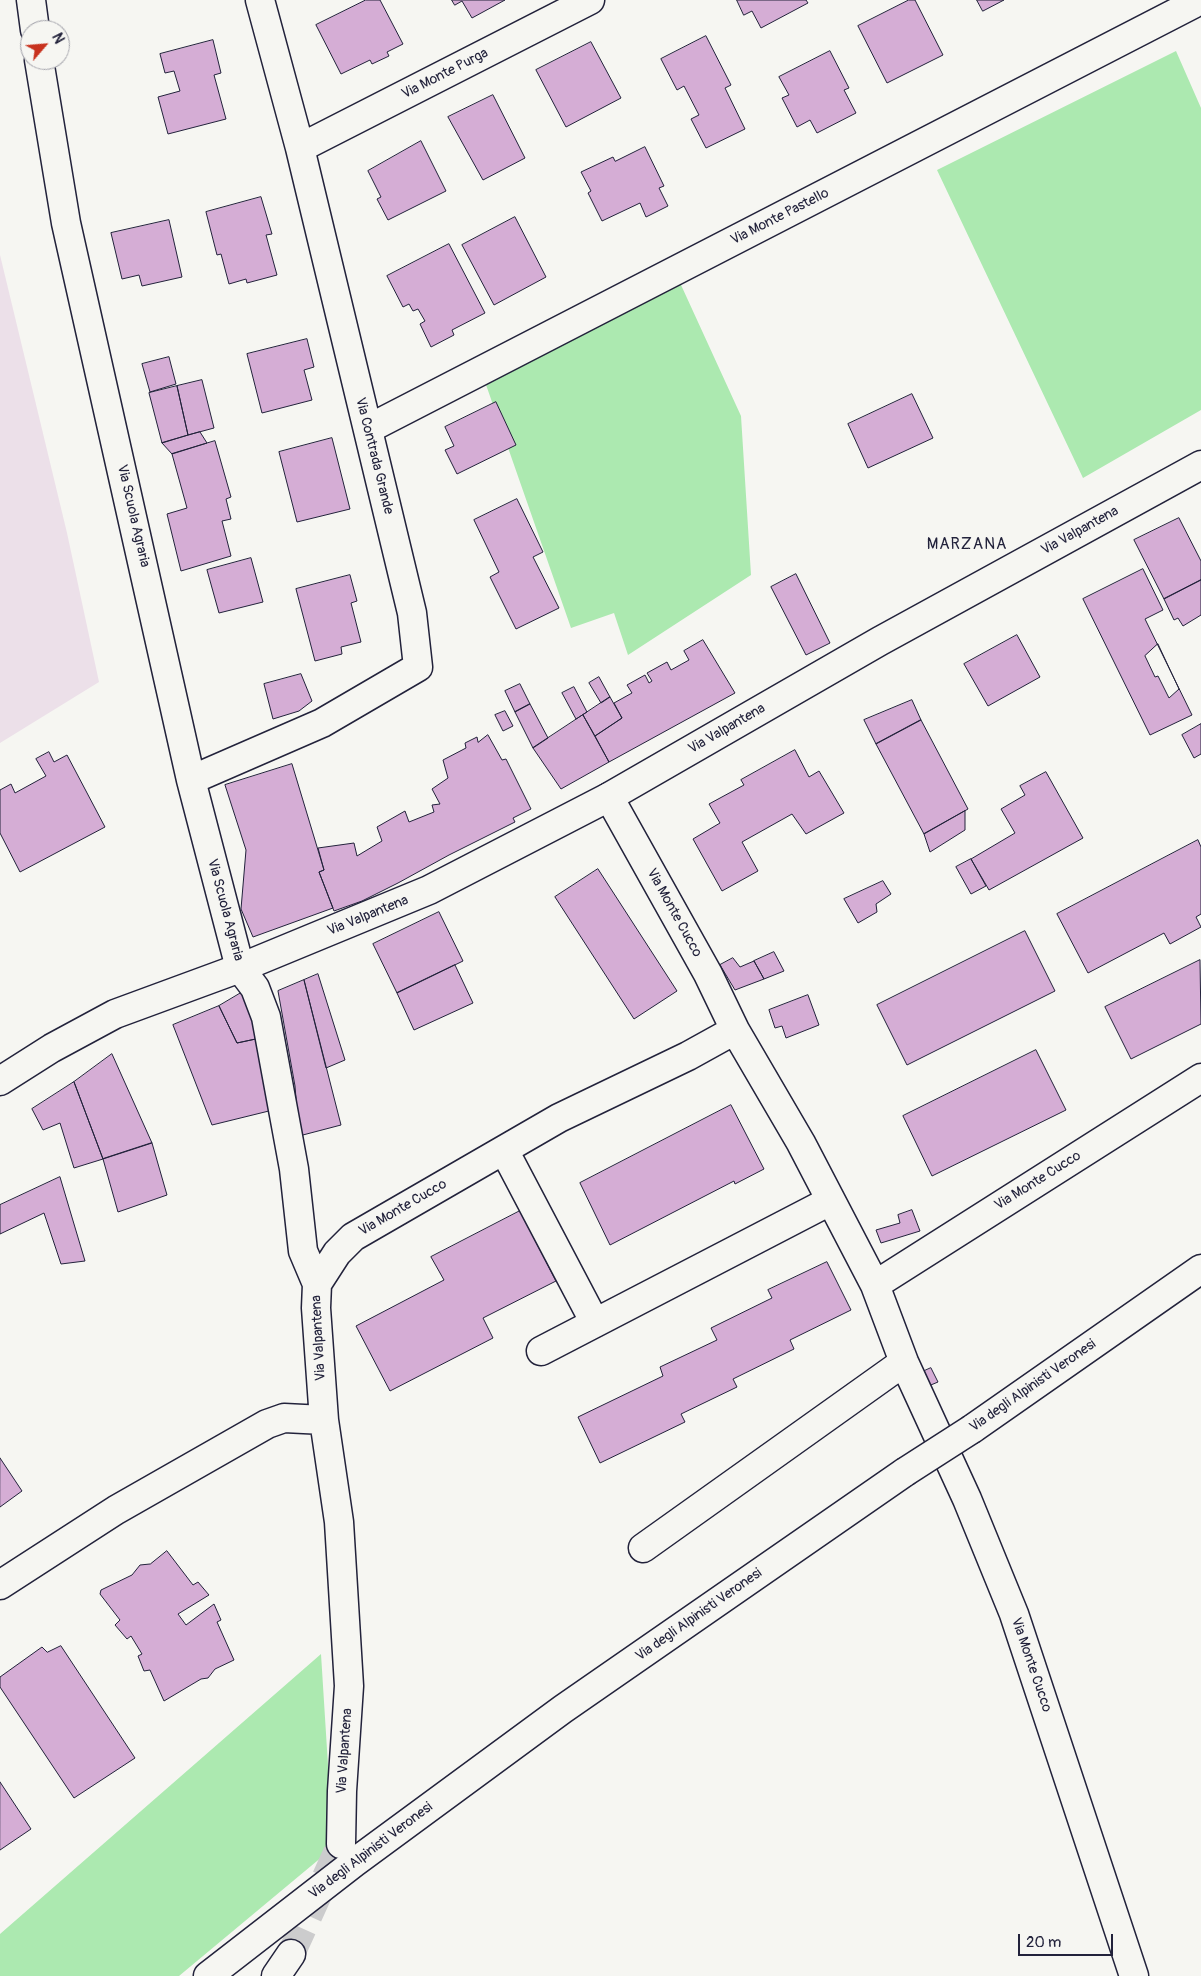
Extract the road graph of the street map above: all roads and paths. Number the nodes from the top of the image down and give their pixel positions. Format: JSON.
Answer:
{"nodes":[{"id":1,"x":260,"y":0,"type":"edge"},
{"id":2,"x":590,"y":0,"type":"edge"},
{"id":3,"x":1195,"y":9,"type":"edge"},
{"id":4,"x":42,"y":70,"type":"edge"},
{"id":5,"x":300,"y":148,"type":"junction"},
{"id":6,"x":368,"y":429,"type":"junction"},
{"id":7,"x":1201,"y":465,"type":"edge"},
{"id":8,"x":191,"y":780,"type":"junction"},
{"id":9,"x":609,"y":797,"type":"junction"},
{"id":10,"x":240,"y":968,"type":"junction"},
{"id":11,"x":735,"y":1030,"type":"junction"},
{"id":12,"x":1201,"y":1078,"type":"edge"},
{"id":13,"x":0,"y":1081,"type":"edge"},
{"id":14,"x":504,"y":1150,"type":"junction"},
{"id":15,"x":830,"y":1201,"type":"junction"},
{"id":16,"x":1201,"y":1269,"type":"edge"},
{"id":17,"x":317,"y":1284,"type":"junction"},
{"id":18,"x":875,"y":1285,"type":"junction"},
{"id":19,"x":595,"y":1323,"type":"junction"},
{"id":20,"x":541,"y":1351,"type":"dead end"},
{"id":21,"x":904,"y":1362,"type":"junction"},
{"id":22,"x":324,"y":1420,"type":"junction"},
{"id":23,"x":643,"y":1548,"type":"dead end"},
{"id":24,"x":0,"y":1585,"type":"edge"},
{"id":25,"x":341,"y":1844,"type":"tunnel mouth"},
{"id":26,"x":291,"y":1954,"type":"tunnel mouth"},
{"id":27,"x":208,"y":1976,"type":"edge"},
{"id":28,"x":276,"y":1976,"type":"edge"},
{"id":29,"x":1134,"y":1976,"type":"edge"}],
"edges":[{"from":1,"to":5,"type":"main road","name":"Via Contrada Grande"},
{"from":2,"to":5,"type":"main road","name":"Via Monte Purga"},
{"from":3,"to":6,"type":"main road","name":"Via Monte Pastello"},
{"from":4,"to":8,"type":"main road","name":"Via Scuola Agraria"},
{"from":5,"to":6,"type":"main road","name":"Via Contrada Grande"},
{"from":6,"to":8,"type":"main road","name":"Via Contrada Grande"},
{"from":7,"to":9,"type":"main road","name":"Via Valpantena"},
{"from":8,"to":10,"type":"main road","name":"Via Scuola Agraria"},
{"from":9,"to":10,"type":"main road","name":"Via Valpantena"},
{"from":9,"to":11,"type":"main road","name":"Via Monte Cucco"},
{"from":10,"to":13,"type":"main road","name":"Via Valpantena"},
{"from":10,"to":17,"type":"main road","name":"Via Valpantena"},
{"from":11,"to":14,"type":"main road","name":"Via Monte Cucco"},
{"from":11,"to":15,"type":"main road","name":"Via Monte Cucco"},
{"from":12,"to":18,"type":"main road","name":"Via Monte Cucco"},
{"from":14,"to":17,"type":"main road","name":"Via Monte Cucco"},
{"from":14,"to":19,"type":"main road"},
{"from":15,"to":18,"type":"main road","name":"Via Monte Cucco"},
{"from":15,"to":19,"type":"main road"},
{"from":16,"to":27,"type":"main road","name":"Via degli Alpinisti Veronesi","bridge":true},
{"from":17,"to":22,"type":"main road","name":"Via Valpantena"},
{"from":18,"to":21,"type":"main road","name":"Via Monte Cucco"},
{"from":19,"to":20,"type":"main road"},
{"from":21,"to":23,"type":"main road"},
{"from":21,"to":29,"type":"main road","name":"Via Monte Cucco"},
{"from":22,"to":24,"type":"main road"},
{"from":22,"to":25,"type":"main road","name":"Via Valpantena"},
{"from":26,"to":28,"type":"main road"}]}
